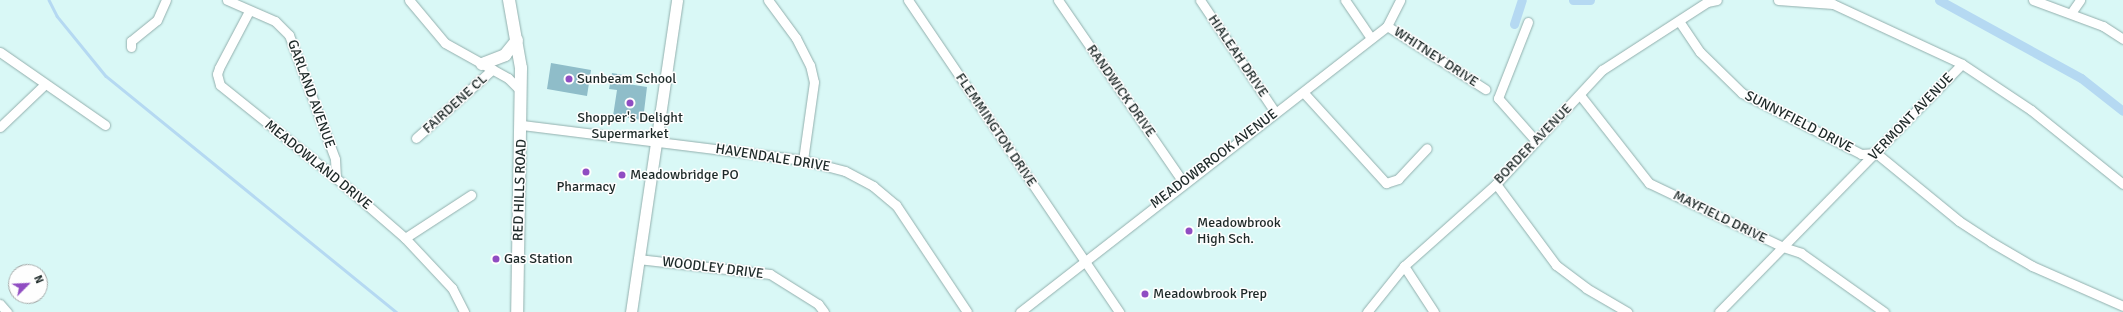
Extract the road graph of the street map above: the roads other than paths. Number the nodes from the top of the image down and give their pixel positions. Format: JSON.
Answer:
{"nodes":[{"id":1,"x":166,"y":0,"type":"edge"},
{"id":2,"x":227,"y":0,"type":"edge"},
{"id":3,"x":409,"y":0,"type":"edge"},
{"id":4,"x":509,"y":0,"type":"edge"},
{"id":5,"x":677,"y":0,"type":"edge"},
{"id":6,"x":768,"y":0,"type":"edge"},
{"id":7,"x":908,"y":0,"type":"edge"},
{"id":8,"x":1058,"y":0,"type":"edge"},
{"id":9,"x":1200,"y":0,"type":"edge"},
{"id":10,"x":1345,"y":0,"type":"edge"},
{"id":11,"x":1400,"y":0,"type":"edge"},
{"id":12,"x":1718,"y":0,"type":"edge"},
{"id":13,"x":1778,"y":0,"type":"edge"},
{"id":14,"x":2033,"y":0,"type":"edge"},
{"id":15,"x":2080,"y":0,"type":"edge"},
{"id":16,"x":249,"y":11,"type":"junction"},
{"id":17,"x":2071,"y":13,"type":"junction"},
{"id":18,"x":1679,"y":21,"type":"junction"},
{"id":19,"x":1528,"y":22,"type":"dead end"},
{"id":20,"x":1387,"y":26,"type":"junction"},
{"id":21,"x":1371,"y":38,"type":"junction"},
{"id":22,"x":2123,"y":39,"type":"edge"},
{"id":23,"x":517,"y":40,"type":"junction"},
{"id":24,"x":131,"y":47,"type":"dead end"},
{"id":25,"x":0,"y":52,"type":"edge"},
{"id":26,"x":1962,"y":64,"type":"junction"},
{"id":27,"x":488,"y":67,"type":"junction"},
{"id":28,"x":45,"y":84,"type":"junction"},
{"id":29,"x":1485,"y":89,"type":"dead end"},
{"id":30,"x":521,"y":91,"type":"junction"},
{"id":31,"x":1304,"y":93,"type":"junction"},
{"id":32,"x":1580,"y":95,"type":"junction"},
{"id":33,"x":1275,"y":112,"type":"junction"},
{"id":34,"x":105,"y":124,"type":"dead end"},
{"id":35,"x":522,"y":125,"type":"junction"},
{"id":36,"x":0,"y":127,"type":"edge"},
{"id":37,"x":416,"y":138,"type":"dead end"},
{"id":38,"x":655,"y":141,"type":"junction"},
{"id":39,"x":1536,"y":141,"type":"junction"},
{"id":40,"x":1427,"y":148,"type":"dead end"},
{"id":41,"x":1876,"y":153,"type":"junction"},
{"id":42,"x":803,"y":160,"type":"junction"},
{"id":43,"x":336,"y":178,"type":"junction"},
{"id":44,"x":1184,"y":183,"type":"junction"},
{"id":45,"x":1496,"y":184,"type":"junction"},
{"id":46,"x":2123,"y":184,"type":"edge"},
{"id":47,"x":471,"y":195,"type":"dead end"},
{"id":48,"x":405,"y":238,"type":"junction"},
{"id":49,"x":1783,"y":247,"type":"junction"},
{"id":50,"x":638,"y":259,"type":"junction"},
{"id":51,"x":1084,"y":259,"type":"junction"},
{"id":52,"x":1404,"y":266,"type":"junction"},
{"id":53,"x":0,"y":304,"type":"edge"},
{"id":54,"x":2123,"y":306,"type":"edge"},
{"id":55,"x":7,"y":312,"type":"edge"},
{"id":56,"x":464,"y":312,"type":"edge"},
{"id":57,"x":516,"y":312,"type":"edge"},
{"id":58,"x":631,"y":312,"type":"edge"},
{"id":59,"x":824,"y":312,"type":"edge"},
{"id":60,"x":967,"y":312,"type":"edge"},
{"id":61,"x":1020,"y":312,"type":"edge"},
{"id":62,"x":1119,"y":312,"type":"edge"},
{"id":63,"x":1367,"y":312,"type":"edge"},
{"id":64,"x":1434,"y":312,"type":"edge"},
{"id":65,"x":1627,"y":312,"type":"edge"},
{"id":66,"x":1719,"y":312,"type":"edge"},
{"id":67,"x":1884,"y":312,"type":"edge"}],
"edges":[{"from":1,"to":24,"type":"street"},
{"from":2,"to":16,"type":"street","name":"GARLAND AVENUE"},
{"from":3,"to":27,"type":"street"},
{"from":4,"to":23,"type":"main road","name":"RED HILLS ROAD"},
{"from":5,"to":38,"type":"street"},
{"from":6,"to":42,"type":"street"},
{"from":7,"to":51,"type":"street","name":"FLEMMINGTON DRIVE"},
{"from":8,"to":44,"type":"street","name":"RANDWICK DRIVE"},
{"from":9,"to":33,"type":"street","name":"HIALEAH DRIVE"},
{"from":10,"to":21,"type":"street"},
{"from":11,"to":20,"type":"street","name":"MEADOWBROOK AVENUE"},
{"from":12,"to":18,"type":"street","name":"BORDER AVENUE"},
{"from":13,"to":26,"type":"street"},
{"from":14,"to":17,"type":"street"},
{"from":15,"to":17,"type":"street"},
{"from":16,"to":43,"type":"street","name":"GARLAND AVENUE"},
{"from":16,"to":43,"type":"street","name":"MEADOWLAND DRIVE"},
{"from":17,"to":22,"type":"street"},
{"from":18,"to":32,"type":"street","name":"BORDER AVENUE"},
{"from":18,"to":41,"type":"street","name":"SUNNYFIELD DRIVE"},
{"from":19,"to":39,"type":"street"},
{"from":20,"to":21,"type":"street","name":"MEADOWBROOK AVENUE"},
{"from":20,"to":29,"type":"street","name":"WHITNEY DRIVE"},
{"from":21,"to":31,"type":"street","name":"MEADOWBROOK AVENUE"},
{"from":23,"to":27,"type":"main road"},
{"from":23,"to":30,"type":"main road","name":"RED HILLS ROAD"},
{"from":25,"to":28,"type":"street"},
{"from":26,"to":41,"type":"street","name":"VERMONT AVENUE"},
{"from":26,"to":46,"type":"street","name":"VERMONT AVENUE"},
{"from":27,"to":30,"type":"street"},
{"from":27,"to":37,"type":"street","name":"FAIRDENE CL"},
{"from":28,"to":34,"type":"street"},
{"from":28,"to":36,"type":"street"},
{"from":30,"to":35,"type":"main road","name":"RED HILLS ROAD"},
{"from":31,"to":33,"type":"street","name":"MEADOWBROOK AVENUE"},
{"from":31,"to":40,"type":"street"},
{"from":32,"to":39,"type":"street","name":"BORDER AVENUE"},
{"from":32,"to":49,"type":"street","name":"MAYFIELD DRIVE"},
{"from":33,"to":44,"type":"street","name":"MEADOWBROOK AVENUE"},
{"from":35,"to":38,"type":"street","name":"HAVENDALE DRIVE"},
{"from":35,"to":57,"type":"main road","name":"RED HILLS ROAD"},
{"from":38,"to":42,"type":"street","name":"HAVENDALE DRIVE"},
{"from":38,"to":50,"type":"street"},
{"from":39,"to":45,"type":"street","name":"BORDER AVENUE"},
{"from":41,"to":49,"type":"street","name":"VERMONT AVENUE"},
{"from":41,"to":54,"type":"street"},
{"from":42,"to":60,"type":"street","name":"HAVENDALE DRIVE"},
{"from":43,"to":48,"type":"street","name":"MEADOWLAND DRIVE"},
{"from":44,"to":51,"type":"street","name":"MEADOWBROOK AVENUE"},
{"from":45,"to":52,"type":"street","name":"BORDER AVENUE"},
{"from":45,"to":65,"type":"street"},
{"from":47,"to":48,"type":"street"},
{"from":48,"to":56,"type":"street","name":"MEADOWLAND DRIVE"},
{"from":49,"to":66,"type":"street","name":"VERMONT AVENUE"},
{"from":49,"to":67,"type":"street","name":"MAYFIELD DRIVE"},
{"from":50,"to":58,"type":"street"},
{"from":50,"to":59,"type":"street","name":"WOODLEY DRIVE"},
{"from":51,"to":61,"type":"street","name":"MEADOWBROOK AVENUE"},
{"from":51,"to":62,"type":"street","name":"FLEMMINGTON DRIVE"},
{"from":52,"to":63,"type":"street","name":"BORDER AVENUE"},
{"from":52,"to":64,"type":"street"},
{"from":53,"to":55,"type":"street"}]}
